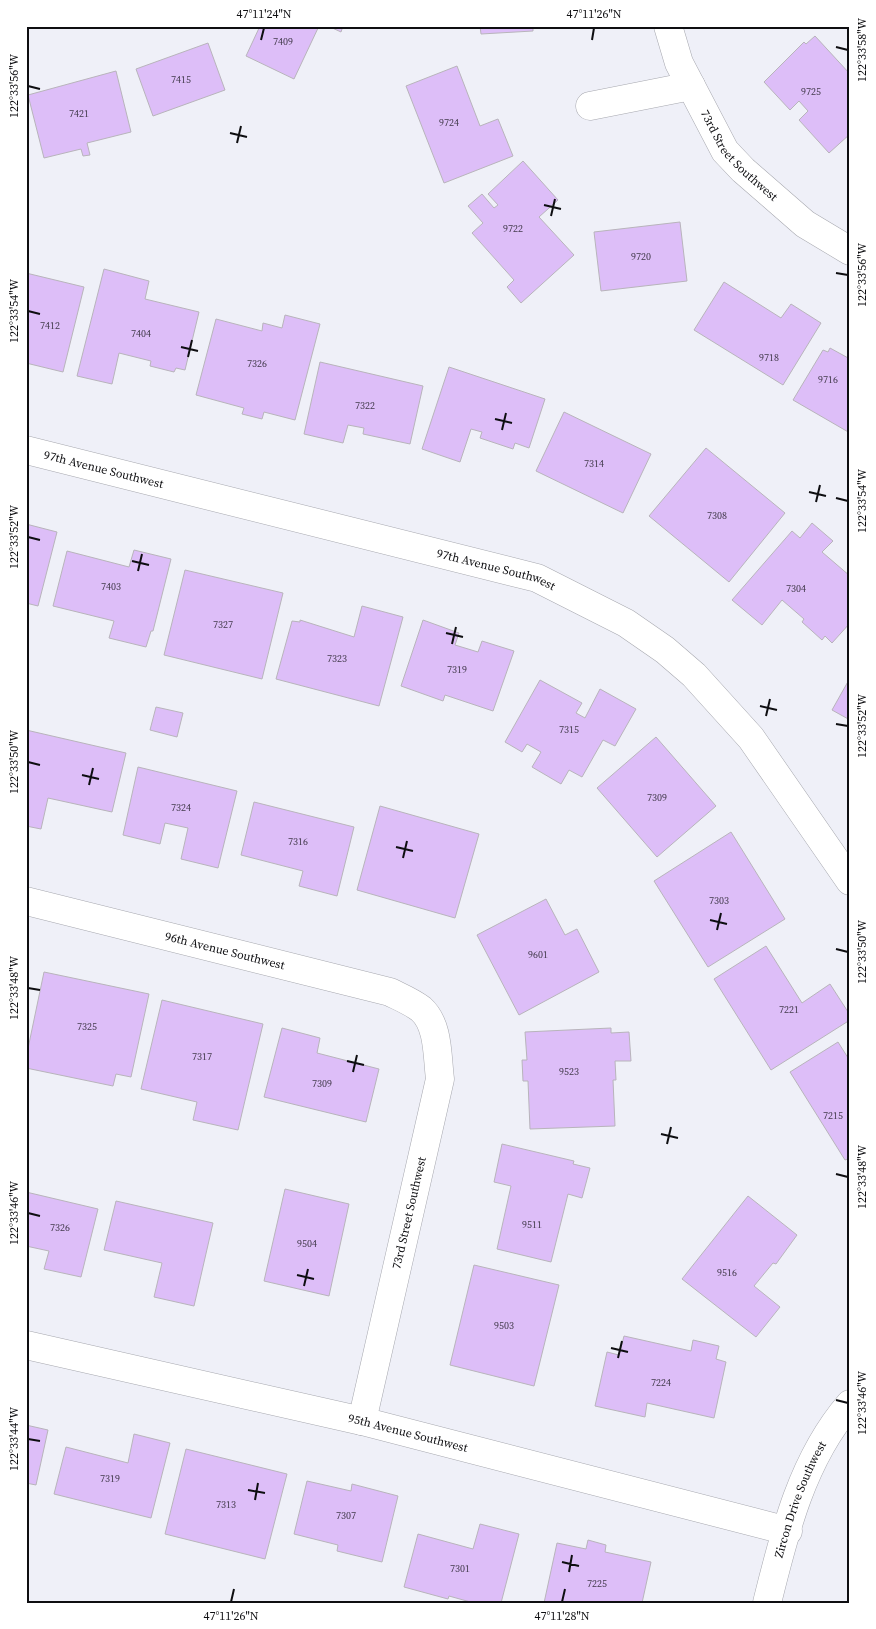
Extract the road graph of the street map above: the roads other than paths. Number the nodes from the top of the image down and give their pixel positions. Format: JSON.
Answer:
{"nodes":[{"id":1,"x":668,"y":26,"type":"edge"},
{"id":2,"x":691,"y":86,"type":"junction"},
{"id":3,"x":590,"y":106,"type":"dead end"},
{"id":4,"x":850,"y":251,"type":"edge"},
{"id":5,"x":26,"y":450,"type":"edge"},
{"id":6,"x":848,"y":875,"type":"edge"},
{"id":7,"x":26,"y":901,"type":"edge"},
{"id":8,"x":420,"y":1008,"type":"joint"},
{"id":9,"x":26,"y":1345,"type":"edge"},
{"id":10,"x":850,"y":1404,"type":"edge"},
{"id":11,"x":362,"y":1421,"type":"junction"},
{"id":12,"x":788,"y":1531,"type":"junction"},
{"id":13,"x":768,"y":1603,"type":"edge"}],
"edges":[{"from":1,"to":2,"type":"street","name":"73rd Street Southwest"},
{"from":2,"to":3,"type":"street"},
{"from":2,"to":4,"type":"street","name":"73rd Street Southwest"},
{"from":5,"to":6,"type":"street","name":"97th Avenue Southwest"},
{"from":7,"to":8,"type":"street","name":"96th Avenue Southwest"},
{"from":8,"to":11,"type":"street","name":"73rd Street Southwest"},
{"from":9,"to":11,"type":"street","name":"95th Avenue Southwest"},
{"from":10,"to":12,"type":"street","name":"Zircon Drive Southwest"},
{"from":11,"to":12,"type":"street","name":"95th Avenue Southwest"},
{"from":12,"to":13,"type":"street","name":"Zircon Drive Southwest"}]}
